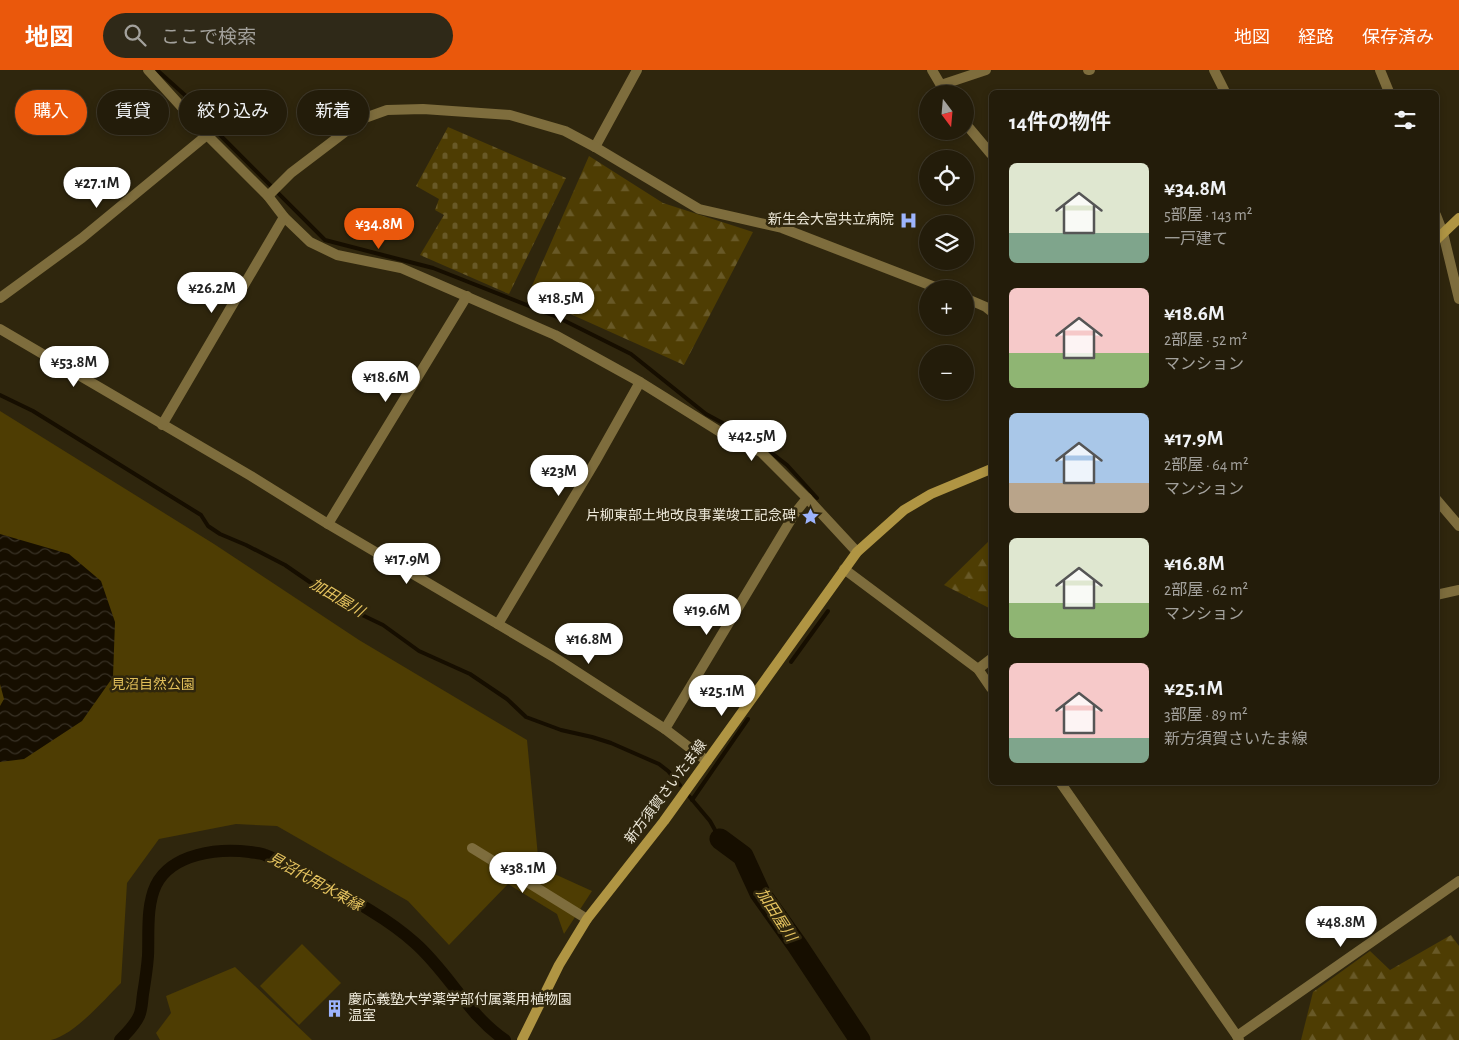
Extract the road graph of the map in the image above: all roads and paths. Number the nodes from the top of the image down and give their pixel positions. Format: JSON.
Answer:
{"nodes":[{"id":1,"x":148,"y":70,"type":"edge"},
{"id":2,"x":637,"y":70,"type":"edge"},
{"id":3,"x":932,"y":70,"type":"edge"},
{"id":4,"x":986,"y":70,"type":"edge"},
{"id":5,"x":1214,"y":70,"type":"edge"},
{"id":6,"x":1380,"y":70,"type":"edge"},
{"id":7,"x":941,"y":85,"type":"edge"},
{"id":8,"x":952,"y":85,"type":"edge"},
{"id":9,"x":1224,"y":90,"type":"edge"},
{"id":10,"x":1388,"y":90,"type":"edge"},
{"id":11,"x":179,"y":104,"type":"edge"},
{"id":12,"x":974,"y":134,"type":"edge"},
{"id":13,"x":207,"y":135,"type":"joint"},
{"id":14,"x":595,"y":147,"type":"junction"},
{"id":15,"x":989,"y":152,"type":"edge"},
{"id":16,"x":268,"y":196,"type":"junction"},
{"id":17,"x":284,"y":216,"type":"junction"},
{"id":18,"x":1459,"y":218,"type":"edge"},
{"id":19,"x":1440,"y":236,"type":"edge"},
{"id":20,"x":919,"y":281,"type":"edge"},
{"id":21,"x":467,"y":296,"type":"junction"},
{"id":22,"x":0,"y":298,"type":"edge"},
{"id":23,"x":1459,"y":299,"type":"edge"},
{"id":24,"x":974,"y":302,"type":"edge"},
{"id":25,"x":989,"y":309,"type":"edge"},
{"id":26,"x":0,"y":329,"type":"edge"},
{"id":27,"x":640,"y":382,"type":"junction"},
{"id":28,"x":162,"y":425,"type":"junction"},
{"id":29,"x":989,"y":470,"type":"edge"},
{"id":30,"x":807,"y":498,"type":"junction"},
{"id":31,"x":1439,"y":503,"type":"edge"},
{"id":32,"x":328,"y":524,"type":"junction"},
{"id":33,"x":1459,"y":526,"type":"edge"},
{"id":34,"x":857,"y":552,"type":"junction"},
{"id":35,"x":844,"y":570,"type":"junction"},
{"id":36,"x":1459,"y":590,"type":"edge"},
{"id":37,"x":1439,"y":594,"type":"edge"},
{"id":38,"x":498,"y":624,"type":"junction"},
{"id":39,"x":989,"y":661,"type":"edge"},
{"id":40,"x":978,"y":669,"type":"junction"},
{"id":41,"x":989,"y":685,"type":"edge"},
{"id":42,"x":665,"y":729,"type":"junction"},
{"id":43,"x":707,"y":761,"type":"junction"},
{"id":44,"x":1062,"y":785,"type":"edge"},
{"id":45,"x":472,"y":848,"type":"dead end"},
{"id":46,"x":1459,"y":880,"type":"edge"},
{"id":47,"x":587,"y":919,"type":"junction"},
{"id":48,"x":1238,"y":1038,"type":"edge"},
{"id":49,"x":523,"y":1039,"type":"edge"}],
"edges":[{"from":1,"to":11,"type":"street"},
{"from":2,"to":14,"type":"street"},
{"from":3,"to":7,"type":"street"},
{"from":4,"to":8,"type":"street"},
{"from":5,"to":9,"type":"street"},
{"from":6,"to":10,"type":"street"},
{"from":12,"to":15,"type":"street"},
{"from":13,"to":16,"type":"street"},
{"from":13,"to":22,"type":"street"},
{"from":14,"to":16,"type":"street"},
{"from":14,"to":20,"type":"street"},
{"from":16,"to":17,"type":"street"},
{"from":17,"to":21,"type":"street"},
{"from":17,"to":28,"type":"street"},
{"from":18,"to":19,"type":"main road"},
{"from":19,"to":23,"type":"street"},
{"from":21,"to":27,"type":"street"},
{"from":21,"to":32,"type":"street"},
{"from":24,"to":25,"type":"street"},
{"from":26,"to":28,"type":"street"},
{"from":27,"to":30,"type":"street"},
{"from":27,"to":38,"type":"street"},
{"from":28,"to":32,"type":"street"},
{"from":29,"to":34,"type":"main road","name":"新方須賀さいたま線"},
{"from":30,"to":34,"type":"street"},
{"from":30,"to":42,"type":"street"},
{"from":31,"to":33,"type":"street"},
{"from":32,"to":38,"type":"street"},
{"from":34,"to":35,"type":"main road","name":"新方須賀さいたま線"},
{"from":35,"to":40,"type":"street"},
{"from":35,"to":43,"type":"main road","name":"新方須賀さいたま線"},
{"from":36,"to":37,"type":"street"},
{"from":38,"to":42,"type":"street"},
{"from":39,"to":40,"type":"street"},
{"from":40,"to":41,"type":"street"},
{"from":42,"to":43,"type":"street"},
{"from":43,"to":47,"type":"main road","name":"新方須賀さいたま線"},
{"from":44,"to":48,"type":"street"},
{"from":45,"to":47,"type":"street"},
{"from":46,"to":48,"type":"street"},
{"from":47,"to":49,"type":"main road","name":"新方須賀さいたま線"}]}
